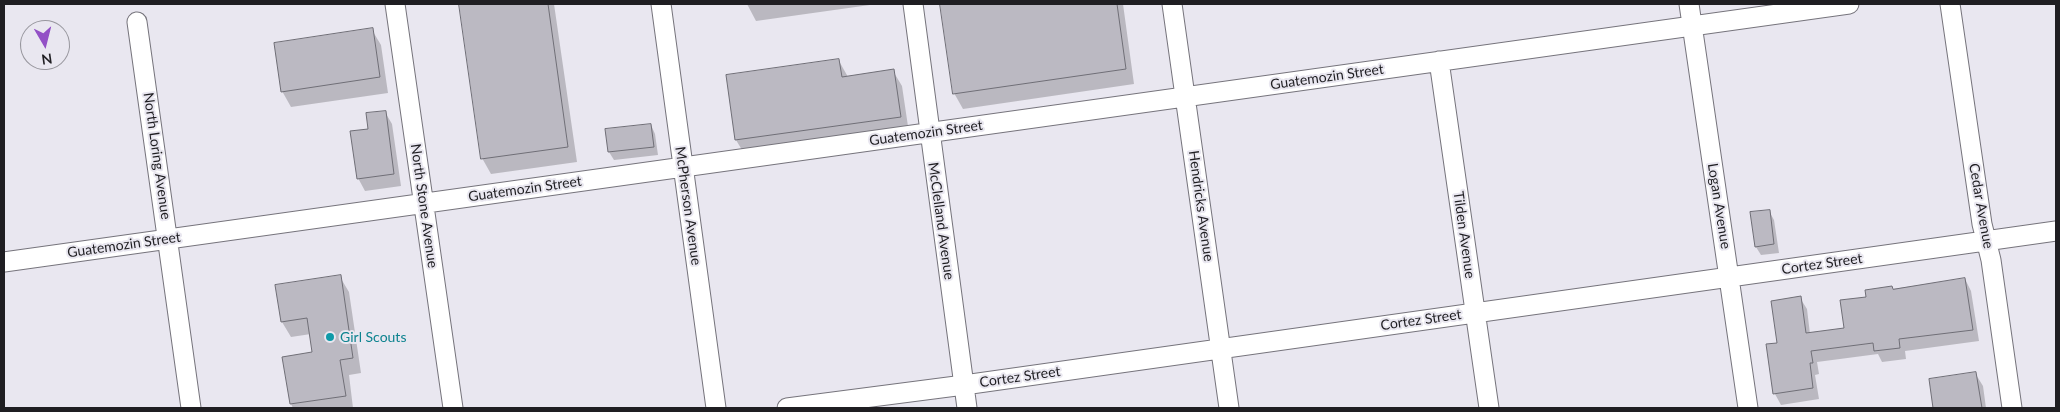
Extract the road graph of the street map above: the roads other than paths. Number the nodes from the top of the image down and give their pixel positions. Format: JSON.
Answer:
{"nodes":[{"id":1,"x":395,"y":4,"type":"edge"},
{"id":2,"x":661,"y":4,"type":"edge"},
{"id":3,"x":913,"y":4,"type":"edge"},
{"id":4,"x":1172,"y":4,"type":"edge"},
{"id":5,"x":1689,"y":4,"type":"edge"},
{"id":6,"x":1849,"y":4,"type":"edge"},
{"id":7,"x":1950,"y":4,"type":"edge"},
{"id":8,"x":137,"y":22,"type":"dead end"},
{"id":9,"x":1692,"y":26,"type":"junction"},
{"id":10,"x":1439,"y":61,"type":"junction"},
{"id":11,"x":1186,"y":96,"type":"junction"},
{"id":12,"x":929,"y":132,"type":"junction"},
{"id":13,"x":682,"y":167,"type":"junction"},
{"id":14,"x":424,"y":203,"type":"junction"},
{"id":15,"x":2056,"y":231,"type":"edge"},
{"id":16,"x":169,"y":238,"type":"junction"},
{"id":17,"x":1987,"y":242,"type":"junction"},
{"id":18,"x":4,"y":262,"type":"edge"},
{"id":19,"x":1730,"y":276,"type":"junction"},
{"id":20,"x":1476,"y":312,"type":"junction"},
{"id":21,"x":1220,"y":348,"type":"junction"},
{"id":22,"x":964,"y":385,"type":"junction"},
{"id":23,"x":191,"y":408,"type":"edge"},
{"id":24,"x":452,"y":408,"type":"edge"},
{"id":25,"x":716,"y":408,"type":"edge"},
{"id":26,"x":786,"y":408,"type":"edge"},
{"id":27,"x":967,"y":408,"type":"edge"},
{"id":28,"x":1229,"y":408,"type":"edge"},
{"id":29,"x":1489,"y":408,"type":"edge"},
{"id":30,"x":1748,"y":408,"type":"edge"},
{"id":31,"x":2012,"y":408,"type":"edge"}],
"edges":[{"from":1,"to":14,"type":"street","name":"North Stone Avenue"},
{"from":2,"to":13,"type":"street","name":"McPherson Avenue"},
{"from":3,"to":12,"type":"street","name":"McClelland Avenue"},
{"from":4,"to":11,"type":"street","name":"Hendricks Avenue"},
{"from":5,"to":9,"type":"street","name":"Logan Avenue"},
{"from":6,"to":9,"type":"street","name":"Guatemozin Street"},
{"from":7,"to":17,"type":"street","name":"Cedar Avenue"},
{"from":8,"to":16,"type":"street","name":"North Loring Avenue"},
{"from":9,"to":10,"type":"street","name":"Guatemozin Street"},
{"from":9,"to":19,"type":"street","name":"Logan Avenue"},
{"from":10,"to":11,"type":"street","name":"Guatemozin Street"},
{"from":10,"to":20,"type":"street","name":"Tilden Avenue"},
{"from":11,"to":12,"type":"street","name":"Guatemozin Street"},
{"from":11,"to":21,"type":"street","name":"Hendricks Avenue"},
{"from":12,"to":13,"type":"street","name":"Guatemozin Street"},
{"from":12,"to":22,"type":"street","name":"McClelland Avenue"},
{"from":13,"to":14,"type":"street","name":"Guatemozin Street"},
{"from":13,"to":25,"type":"street","name":"McPherson Avenue"},
{"from":14,"to":16,"type":"street","name":"Guatemozin Street"},
{"from":14,"to":24,"type":"street","name":"North Stone Avenue"},
{"from":15,"to":17,"type":"street","name":"Cortez Street"},
{"from":16,"to":18,"type":"street","name":"Guatemozin Street"},
{"from":16,"to":23,"type":"street","name":"North Loring Avenue"},
{"from":17,"to":19,"type":"street","name":"Cortez Street"},
{"from":17,"to":31,"type":"street","name":"Cedar Avenue"},
{"from":19,"to":20,"type":"street","name":"Cortez Street"},
{"from":19,"to":30,"type":"street","name":"Logan Avenue"},
{"from":20,"to":21,"type":"street","name":"Cortez Street"},
{"from":20,"to":29,"type":"street","name":"Tilden Avenue"},
{"from":21,"to":22,"type":"street","name":"Cortez Street"},
{"from":21,"to":28,"type":"street","name":"Hendricks Avenue"},
{"from":22,"to":26,"type":"street","name":"Cortez Street"},
{"from":22,"to":27,"type":"street","name":"McClelland Avenue"}]}
